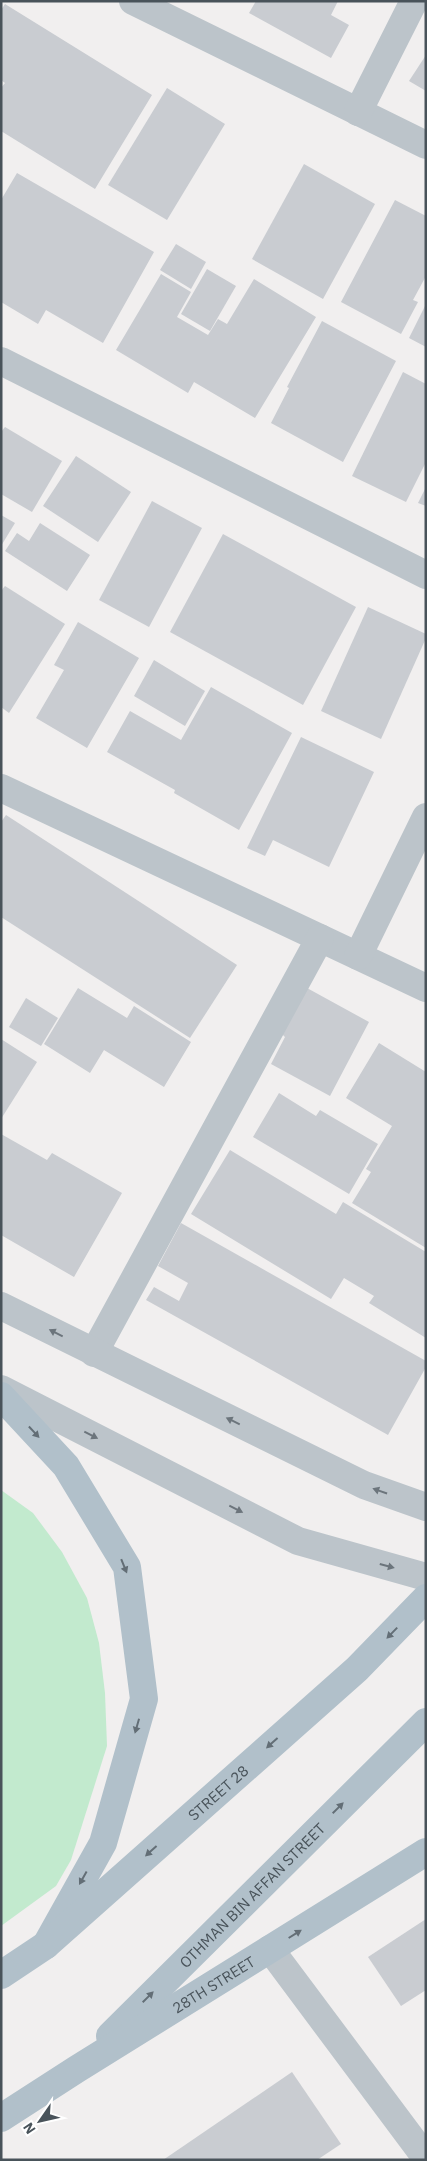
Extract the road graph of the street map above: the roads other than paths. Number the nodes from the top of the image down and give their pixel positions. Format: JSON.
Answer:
{"nodes":[{"id":1,"x":133,"y":1,"type":"edge"},
{"id":2,"x":414,"y":1,"type":"edge"},
{"id":3,"x":358,"y":112,"type":"junction"},
{"id":4,"x":426,"y":146,"type":"edge"},
{"id":5,"x":1,"y":361,"type":"edge"},
{"id":6,"x":426,"y":575,"type":"edge"},
{"id":7,"x":1,"y":788,"type":"edge"},
{"id":8,"x":426,"y":817,"type":"edge"},
{"id":9,"x":320,"y":938,"type":"junction"},
{"id":10,"x":358,"y":956,"type":"junction"},
{"id":11,"x":426,"y":988,"type":"edge"},
{"id":12,"x":1,"y":1306,"type":"edge"},
{"id":13,"x":94,"y":1353,"type":"junction"},
{"id":14,"x":1,"y":1389,"type":"edge"},
{"id":15,"x":1,"y":1396,"type":"edge"},
{"id":16,"x":426,"y":1507,"type":"edge"},
{"id":17,"x":426,"y":1577,"type":"edge"},
{"id":18,"x":426,"y":1598,"type":"edge"},
{"id":19,"x":426,"y":1722,"type":"edge"},
{"id":20,"x":426,"y":1852,"type":"edge"},
{"id":21,"x":46,"y":1944,"type":"junction"},
{"id":22,"x":270,"y":1949,"type":"junction"},
{"id":23,"x":1,"y":1975,"type":"edge"},
{"id":24,"x":77,"y":2069,"type":"junction"},
{"id":25,"x":1,"y":2118,"type":"edge"},
{"id":26,"x":426,"y":2158,"type":"edge"}],
"edges":[{"from":1,"to":3,"type":"street"},
{"from":2,"to":3,"type":"street"},
{"from":3,"to":4,"type":"street"},
{"from":5,"to":6,"type":"street"},
{"from":7,"to":9,"type":"street"},
{"from":8,"to":10,"type":"street"},
{"from":9,"to":10,"type":"street"},
{"from":9,"to":13,"type":"street"},
{"from":10,"to":11,"type":"street"},
{"from":13,"to":12,"type":"street","one_way":true},
{"from":16,"to":13,"type":"street","one_way":true},
{"from":14,"to":17,"type":"street","one_way":true},
{"from":15,"to":21,"type":"main road","one_way":true},
{"from":18,"to":21,"type":"main road","name":"STREET 28","one_way":true},
{"from":24,"to":19,"type":"main road","name":"OTHMAN BIN AFFAN STREET","one_way":true},
{"from":22,"to":20,"type":"main road","name":"28TH STREET","one_way":true},
{"from":21,"to":23,"type":"main road","name":"STREET 28"},
{"from":22,"to":24,"type":"main road","name":"28TH STREET"},
{"from":22,"to":26,"type":"street"},
{"from":24,"to":25,"type":"main road","name":"28TH STREET"}]}
